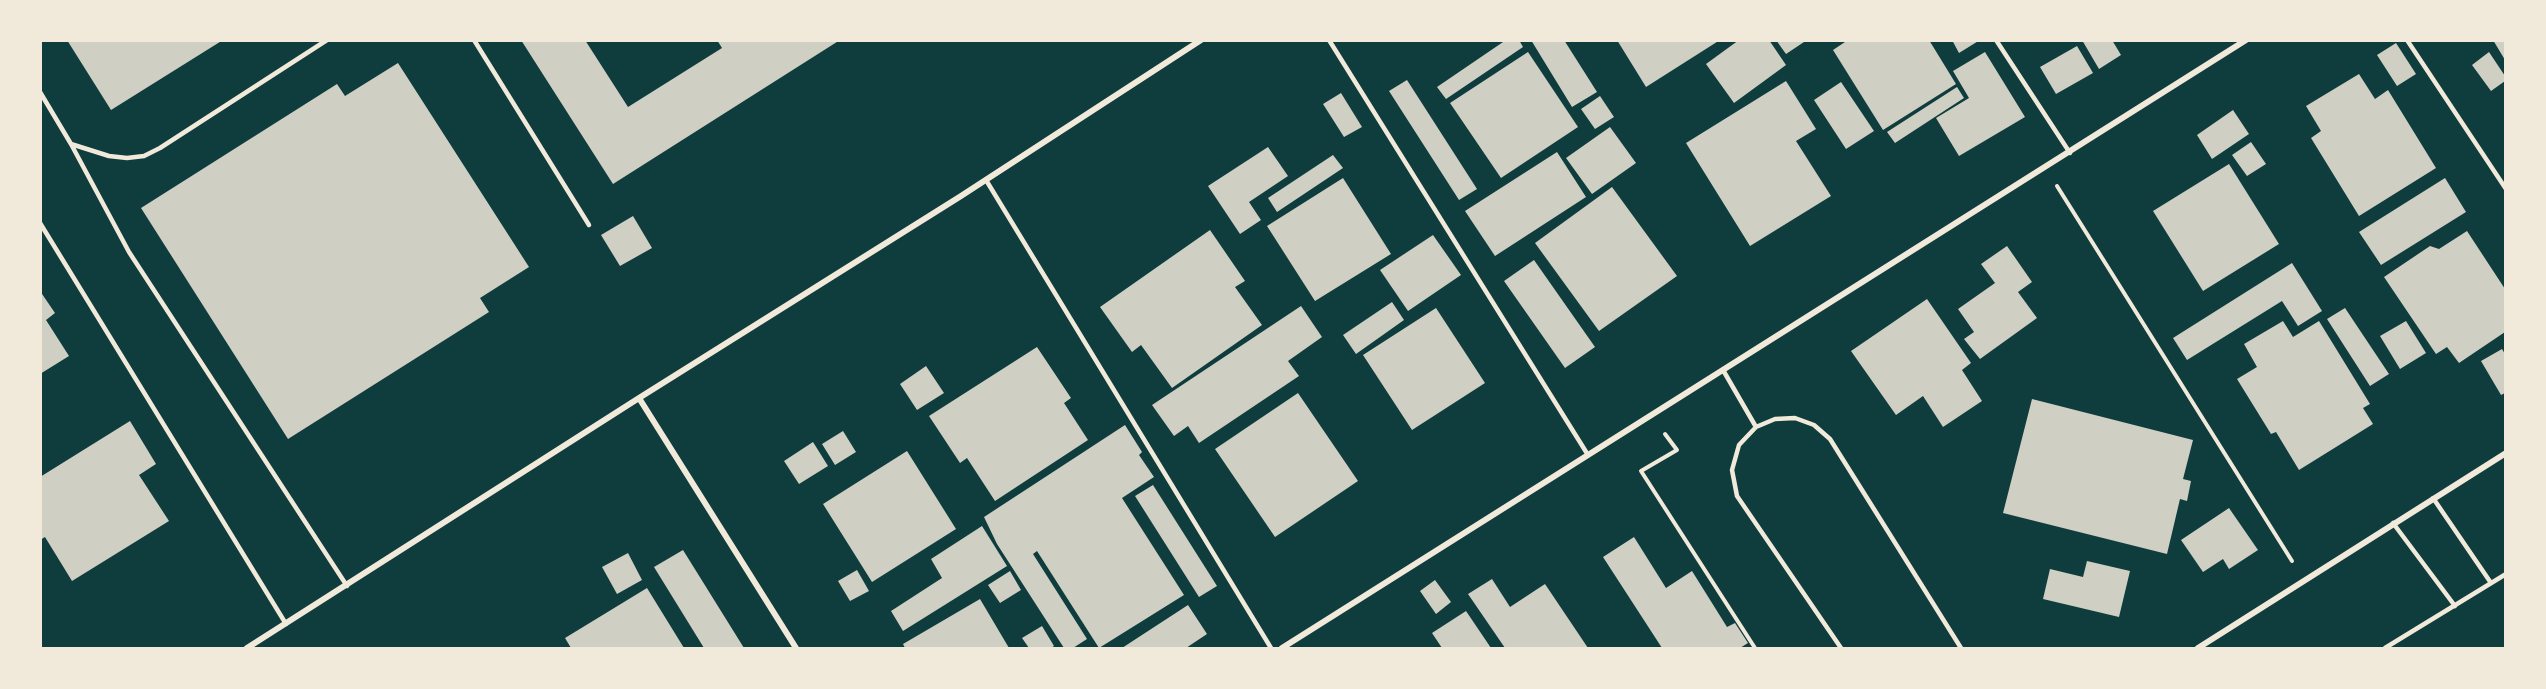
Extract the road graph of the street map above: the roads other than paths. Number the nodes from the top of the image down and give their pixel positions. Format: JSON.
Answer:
{"nodes":[{"id":1,"x":327,"y":40,"type":"edge"},
{"id":2,"x":474,"y":40,"type":"edge"},
{"id":3,"x":1201,"y":40,"type":"edge"},
{"id":4,"x":1329,"y":40,"type":"edge"},
{"id":5,"x":1996,"y":40,"type":"edge"},
{"id":6,"x":2246,"y":40,"type":"edge"},
{"id":7,"x":2407,"y":40,"type":"edge"},
{"id":8,"x":40,"y":92,"type":"edge"},
{"id":9,"x":71,"y":144,"type":"junction"},
{"id":10,"x":2070,"y":153,"type":"junction"},
{"id":11,"x":986,"y":180,"type":"junction"},
{"id":12,"x":2505,"y":189,"type":"edge"},
{"id":13,"x":40,"y":223,"type":"edge"},
{"id":14,"x":589,"y":225,"type":"dead end"},
{"id":15,"x":1723,"y":370,"type":"junction"},
{"id":16,"x":639,"y":398,"type":"junction"},
{"id":17,"x":1756,"y":427,"type":"junction"},
{"id":18,"x":2505,"y":453,"type":"edge"},
{"id":19,"x":1588,"y":455,"type":"junction"},
{"id":20,"x":2433,"y":498,"type":"junction"},
{"id":21,"x":2393,"y":523,"type":"junction"},
{"id":22,"x":2505,"y":574,"type":"edge"},
{"id":23,"x":2491,"y":583,"type":"junction"},
{"id":24,"x":347,"y":586,"type":"junction"},
{"id":25,"x":2455,"y":606,"type":"junction"},
{"id":26,"x":286,"y":624,"type":"junction"},
{"id":27,"x":247,"y":648,"type":"edge"},
{"id":28,"x":796,"y":648,"type":"edge"},
{"id":29,"x":1271,"y":648,"type":"edge"},
{"id":30,"x":1282,"y":648,"type":"edge"},
{"id":31,"x":1841,"y":648,"type":"edge"},
{"id":32,"x":1961,"y":648,"type":"edge"},
{"id":33,"x":2198,"y":648,"type":"edge"},
{"id":34,"x":2385,"y":648,"type":"edge"}],
"edges":[{"from":1,"to":9,"type":"lane"},
{"from":2,"to":14,"type":"lane"},
{"from":3,"to":11,"type":"street"},
{"from":4,"to":19,"type":"lane"},
{"from":5,"to":10,"type":"lane"},
{"from":6,"to":10,"type":"street"},
{"from":7,"to":12,"type":"lane"},
{"from":8,"to":9,"type":"lane"},
{"from":9,"to":24,"type":"lane"},
{"from":10,"to":15,"type":"street"},
{"from":11,"to":16,"type":"street"},
{"from":11,"to":29,"type":"lane"},
{"from":13,"to":26,"type":"lane"},
{"from":15,"to":17,"type":"lane"},
{"from":15,"to":19,"type":"street"},
{"from":16,"to":24,"type":"street"},
{"from":16,"to":28,"type":"street"},
{"from":17,"to":31,"type":"lane"},
{"from":17,"to":32,"type":"lane"},
{"from":18,"to":20,"type":"street"},
{"from":19,"to":30,"type":"street"},
{"from":20,"to":21,"type":"street"},
{"from":20,"to":23,"type":"lane"},
{"from":21,"to":25,"type":"lane"},
{"from":21,"to":33,"type":"street"},
{"from":22,"to":23,"type":"lane"},
{"from":23,"to":25,"type":"lane"},
{"from":24,"to":26,"type":"street"},
{"from":25,"to":34,"type":"lane"},
{"from":26,"to":27,"type":"street"}]}
